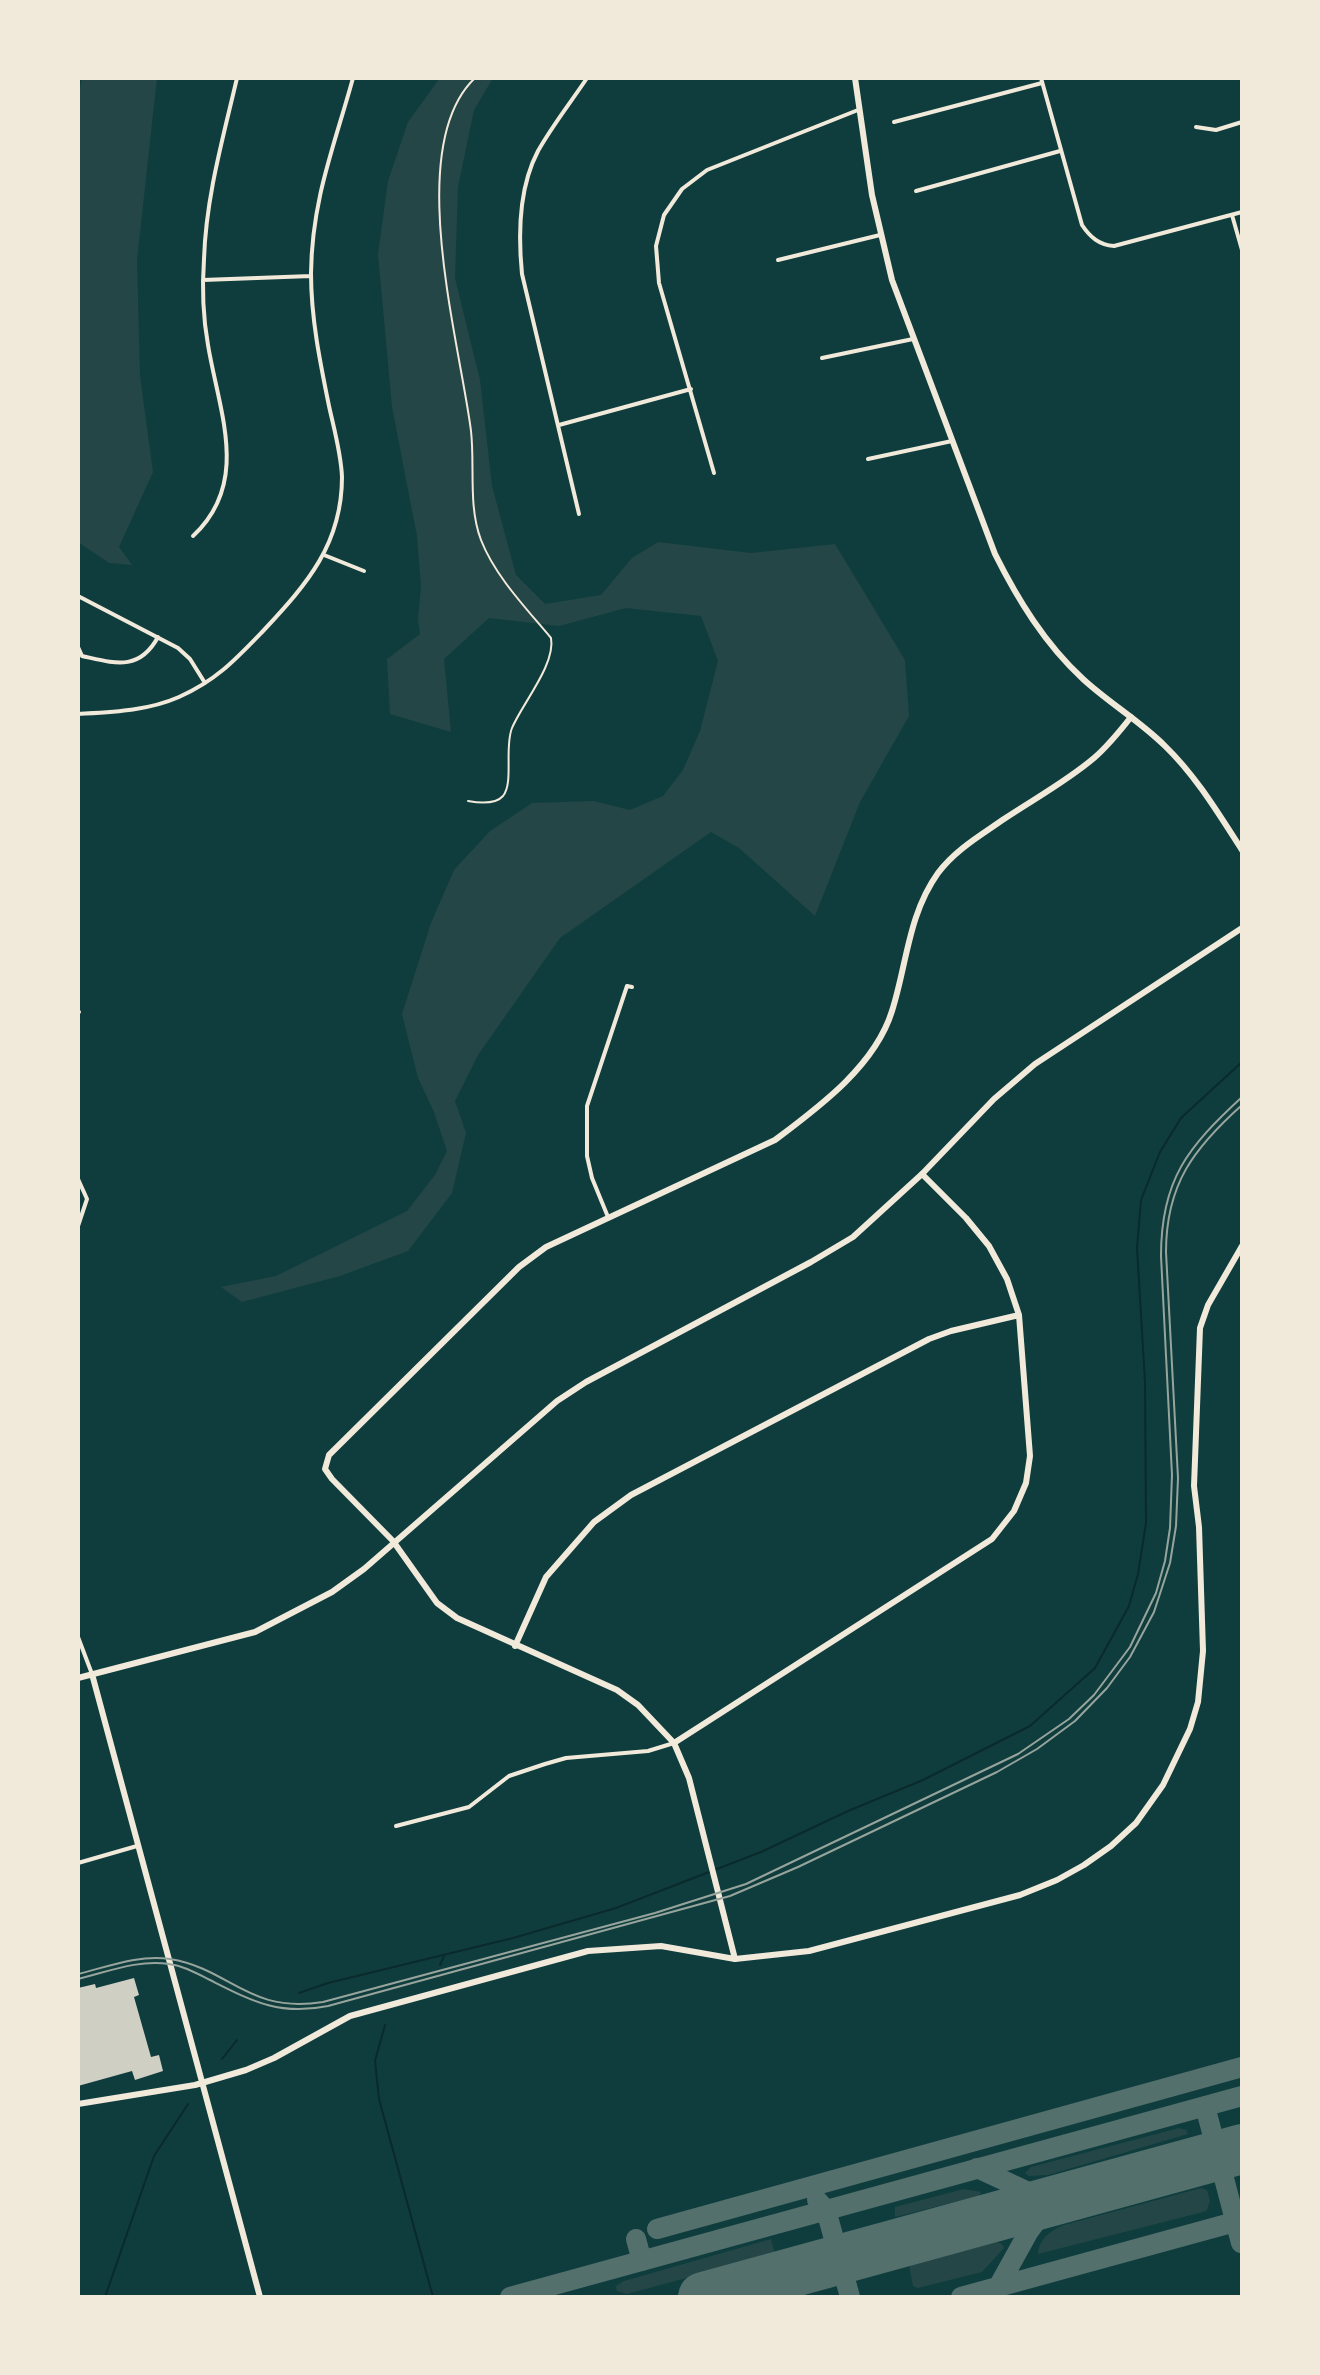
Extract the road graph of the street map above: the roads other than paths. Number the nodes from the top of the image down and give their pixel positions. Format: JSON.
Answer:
{"nodes":[{"id":1,"x":237,"y":78,"type":"edge"},
{"id":2,"x":353,"y":78,"type":"edge"},
{"id":3,"x":475,"y":78,"type":"edge"},
{"id":4,"x":587,"y":78,"type":"edge"},
{"id":5,"x":855,"y":78,"type":"edge"},
{"id":6,"x":1042,"y":81,"type":"edge"},
{"id":7,"x":860,"y":110,"type":"junction"},
{"id":8,"x":894,"y":122,"type":"dead end"},
{"id":9,"x":1242,"y":122,"type":"edge"},
{"id":10,"x":1196,"y":127,"type":"dead end"},
{"id":11,"x":1061,"y":151,"type":"junction"},
{"id":12,"x":916,"y":191,"type":"dead end"},
{"id":13,"x":1242,"y":212,"type":"edge"},
{"id":14,"x":1232,"y":215,"type":"junction"},
{"id":15,"x":880,"y":235,"type":"junction"},
{"id":16,"x":1242,"y":250,"type":"edge"},
{"id":17,"x":778,"y":260,"type":"dead end"},
{"id":18,"x":311,"y":276,"type":"junction"},
{"id":19,"x":203,"y":280,"type":"junction"},
{"id":20,"x":913,"y":339,"type":"junction"},
{"id":21,"x":822,"y":358,"type":"dead end"},
{"id":22,"x":691,"y":389,"type":"junction"},
{"id":23,"x":559,"y":425,"type":"junction"},
{"id":24,"x":954,"y":441,"type":"junction"},
{"id":25,"x":868,"y":459,"type":"dead end"},
{"id":26,"x":714,"y":473,"type":"dead end"},
{"id":27,"x":579,"y":514,"type":"dead end"},
{"id":28,"x":193,"y":536,"type":"dead end"},
{"id":29,"x":324,"y":555,"type":"junction"},
{"id":30,"x":364,"y":571,"type":"dead end"},
{"id":31,"x":78,"y":596,"type":"edge"},
{"id":32,"x":158,"y":637,"type":"junction"},
{"id":33,"x":78,"y":647,"type":"edge"},
{"id":34,"x":82,"y":656,"type":"junction"},
{"id":35,"x":78,"y":662,"type":"edge"},
{"id":36,"x":205,"y":683,"type":"junction"},
{"id":37,"x":78,"y":714,"type":"edge"},
{"id":38,"x":1131,"y":717,"type":"junction"},
{"id":39,"x":468,"y":801,"type":"dead end"},
{"id":40,"x":1242,"y":850,"type":"edge"},
{"id":41,"x":1242,"y":928,"type":"edge"},
{"id":42,"x":632,"y":987,"type":"dead end"},
{"id":43,"x":922,"y":1174,"type":"junction"},
{"id":44,"x":78,"y":1179,"type":"edge"},
{"id":45,"x":609,"y":1219,"type":"junction"},
{"id":46,"x":78,"y":1226,"type":"edge"},
{"id":47,"x":1242,"y":1246,"type":"edge"},
{"id":48,"x":1019,"y":1315,"type":"junction"},
{"id":49,"x":393,"y":1541,"type":"junction"},
{"id":50,"x":78,"y":1637,"type":"edge"},
{"id":51,"x":515,"y":1646,"type":"junction"},
{"id":52,"x":92,"y":1674,"type":"junction"},
{"id":53,"x":78,"y":1678,"type":"edge"},
{"id":54,"x":674,"y":1743,"type":"junction"},
{"id":55,"x":396,"y":1826,"type":"dead end"},
{"id":56,"x":138,"y":1846,"type":"junction"},
{"id":57,"x":78,"y":1863,"type":"edge"},
{"id":58,"x":735,"y":1959,"type":"junction"},
{"id":59,"x":203,"y":2083,"type":"junction"},
{"id":60,"x":78,"y":2104,"type":"edge"},
{"id":61,"x":260,"y":2297,"type":"edge"}],
"edges":[{"from":1,"to":19,"type":"street"},
{"from":2,"to":18,"type":"street"},
{"from":3,"to":39,"type":"lane"},
{"from":4,"to":23,"type":"street"},
{"from":5,"to":7,"type":"main road"},
{"from":6,"to":8,"type":"street"},
{"from":6,"to":11,"type":"street"},
{"from":7,"to":15,"type":"main road"},
{"from":7,"to":22,"type":"street"},
{"from":9,"to":10,"type":"street"},
{"from":11,"to":12,"type":"street"},
{"from":11,"to":14,"type":"street"},
{"from":13,"to":14,"type":"street"},
{"from":14,"to":16,"type":"street"},
{"from":15,"to":17,"type":"street"},
{"from":15,"to":20,"type":"main road"},
{"from":18,"to":19,"type":"street"},
{"from":18,"to":29,"type":"street"},
{"from":19,"to":28,"type":"street"},
{"from":20,"to":21,"type":"street"},
{"from":20,"to":24,"type":"main road"},
{"from":22,"to":23,"type":"street"},
{"from":22,"to":26,"type":"street"},
{"from":23,"to":27,"type":"street"},
{"from":24,"to":25,"type":"street"},
{"from":24,"to":38,"type":"main road"},
{"from":29,"to":30,"type":"street"},
{"from":29,"to":36,"type":"street"},
{"from":31,"to":32,"type":"street"},
{"from":32,"to":34,"type":"street"},
{"from":32,"to":36,"type":"street"},
{"from":33,"to":34,"type":"street"},
{"from":34,"to":35,"type":"street"},
{"from":36,"to":37,"type":"street"},
{"from":38,"to":40,"type":"main road"},
{"from":38,"to":45,"type":"main road"},
{"from":41,"to":43,"type":"main road"},
{"from":42,"to":45,"type":"street"},
{"from":43,"to":48,"type":"main road"},
{"from":43,"to":49,"type":"main road"},
{"from":44,"to":46,"type":"street"},
{"from":45,"to":49,"type":"main road"},
{"from":47,"to":58,"type":"main road"},
{"from":48,"to":51,"type":"main road"},
{"from":48,"to":54,"type":"main road"},
{"from":49,"to":51,"type":"main road"},
{"from":49,"to":52,"type":"main road"},
{"from":50,"to":52,"type":"street"},
{"from":51,"to":54,"type":"main road"},
{"from":52,"to":53,"type":"main road"},
{"from":52,"to":56,"type":"main road"},
{"from":54,"to":55,"type":"street"},
{"from":54,"to":58,"type":"main road"},
{"from":56,"to":57,"type":"street"},
{"from":56,"to":59,"type":"main road"},
{"from":58,"to":59,"type":"main road"},
{"from":59,"to":60,"type":"main road"},
{"from":59,"to":61,"type":"main road"}]}
